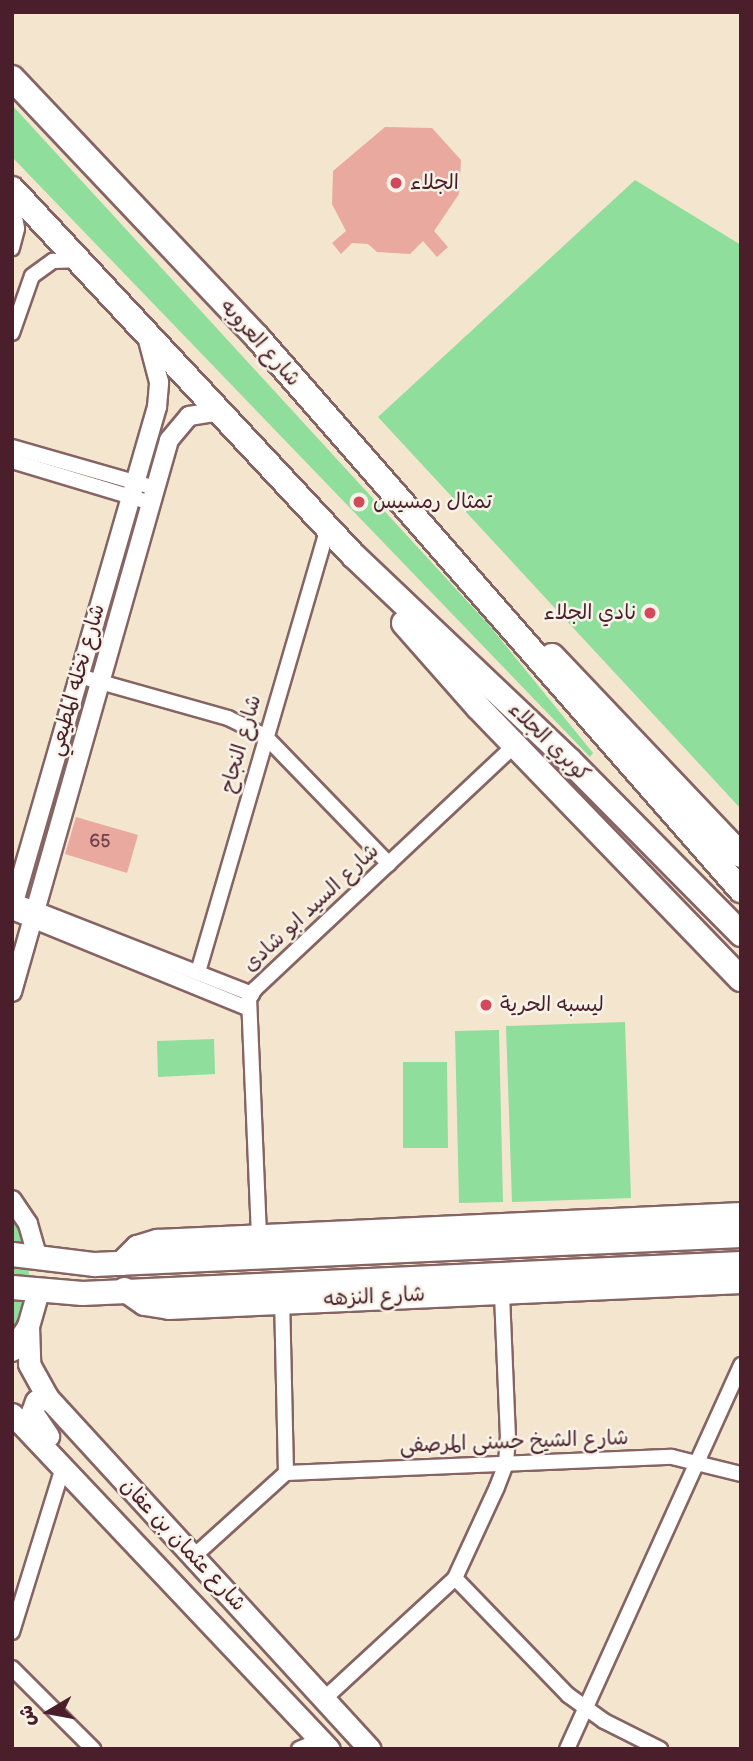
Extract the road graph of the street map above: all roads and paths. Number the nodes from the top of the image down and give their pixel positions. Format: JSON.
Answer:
{"nodes":[{"id":1,"x":12,"y":78,"type":"edge"},
{"id":2,"x":12,"y":190,"type":"edge"},
{"id":3,"x":12,"y":200,"type":"edge"},
{"id":4,"x":12,"y":248,"type":"edge"},
{"id":5,"x":78,"y":261,"type":"junction"},
{"id":6,"x":12,"y":332,"type":"edge"},
{"id":7,"x":145,"y":333,"type":"junction"},
{"id":8,"x":219,"y":411,"type":"junction"},
{"id":9,"x":12,"y":447,"type":"edge"},
{"id":10,"x":12,"y":461,"type":"edge"},
{"id":11,"x":133,"y":489,"type":"junction"},
{"id":12,"x":153,"y":495,"type":"junction"},
{"id":13,"x":328,"y":528,"type":"junction"},
{"id":14,"x":353,"y":555,"type":"junction"},
{"id":15,"x":498,"y":616,"type":"junction"},
{"id":16,"x":79,"y":676,"type":"junction"},
{"id":17,"x":100,"y":682,"type":"junction"},
{"id":18,"x":265,"y":736,"type":"junction"},
{"id":19,"x":515,"y":745,"type":"junction"},
{"id":20,"x":741,"y":855,"type":"edge"},
{"id":21,"x":388,"y":864,"type":"junction"},
{"id":22,"x":741,"y":890,"type":"edge"},
{"id":23,"x":13,"y":906,"type":"edge"},
{"id":24,"x":35,"y":913,"type":"junction"},
{"id":25,"x":741,"y":934,"type":"edge"},
{"id":26,"x":198,"y":972,"type":"junction"},
{"id":27,"x":741,"y":979,"type":"edge"},
{"id":28,"x":12,"y":992,"type":"edge"},
{"id":29,"x":252,"y":994,"type":"junction"},
{"id":30,"x":247,"y":1009,"type":"junction"},
{"id":31,"x":12,"y":1200,"type":"edge"},
{"id":32,"x":741,"y":1214,"type":"edge"},
{"id":33,"x":259,"y":1236,"type":"junction"},
{"id":34,"x":741,"y":1236,"type":"edge"},
{"id":35,"x":12,"y":1254,"type":"edge"},
{"id":36,"x":38,"y":1260,"type":"junction"},
{"id":37,"x":121,"y":1263,"type":"junction"},
{"id":38,"x":741,"y":1263,"type":"edge"},
{"id":39,"x":741,"y":1281,"type":"edge"},
{"id":40,"x":12,"y":1287,"type":"edge"},
{"id":41,"x":124,"y":1289,"type":"junction"},
{"id":42,"x":38,"y":1291,"type":"junction"},
{"id":43,"x":502,"y":1292,"type":"junction"},
{"id":44,"x":282,"y":1302,"type":"junction"},
{"id":45,"x":28,"y":1326,"type":"junction"},
{"id":46,"x":12,"y":1350,"type":"edge"},
{"id":47,"x":741,"y":1365,"type":"edge"},
{"id":48,"x":48,"y":1398,"type":"junction"},
{"id":49,"x":12,"y":1414,"type":"edge"},
{"id":50,"x":699,"y":1460,"type":"junction"},
{"id":51,"x":59,"y":1462,"type":"junction"},
{"id":52,"x":506,"y":1464,"type":"junction"},
{"id":53,"x":286,"y":1473,"type":"junction"},
{"id":54,"x":741,"y":1474,"type":"edge"},
{"id":55,"x":194,"y":1556,"type":"junction"},
{"id":56,"x":455,"y":1578,"type":"junction"},
{"id":57,"x":12,"y":1632,"type":"edge"},
{"id":58,"x":12,"y":1668,"type":"edge"},
{"id":59,"x":324,"y":1699,"type":"junction"},
{"id":60,"x":586,"y":1710,"type":"junction"},
{"id":61,"x":325,"y":1744,"type":"edge"},
{"id":62,"x":93,"y":1749,"type":"edge"},
{"id":63,"x":299,"y":1749,"type":"edge"},
{"id":64,"x":370,"y":1749,"type":"edge"},
{"id":65,"x":567,"y":1749,"type":"edge"},
{"id":66,"x":660,"y":1749,"type":"edge"}],
"edges":[{"from":1,"to":15,"type":"highway","name":"شارع العروبه"},
{"from":2,"to":5,"type":"highway"},
{"from":3,"to":4,"type":"street"},
{"from":5,"to":6,"type":"street"},
{"from":5,"to":7,"type":"highway"},
{"from":7,"to":8,"type":"highway"},
{"from":7,"to":11,"type":"street","name":"شارع نخله المطيعي"},
{"from":8,"to":12,"type":"street","name":"شارع نخله المطيعي"},
{"from":8,"to":13,"type":"highway"},
{"from":9,"to":11,"type":"street"},
{"from":10,"to":11,"type":"street"},
{"from":11,"to":12,"type":"street"},
{"from":11,"to":16,"type":"street","name":"شارع نخله المطيعي"},
{"from":12,"to":17,"type":"street","name":"شارع نخله المطيعي"},
{"from":13,"to":14,"type":"highway"},
{"from":13,"to":18,"type":"street","name":"شارع النجاح"},
{"from":14,"to":19,"type":"highway"},
{"from":14,"to":25,"type":"highway","name":"كوبري الجلاء"},
{"from":15,"to":20,"type":"highway"},
{"from":15,"to":22,"type":"highway","name":"كوبري الجلاء"},
{"from":16,"to":17,"type":"street"},
{"from":16,"to":23,"type":"street","name":"شارع نخله المطيعي"},
{"from":17,"to":18,"type":"street"},
{"from":17,"to":24,"type":"street","name":"شارع نخله المطيعي"},
{"from":18,"to":21,"type":"street"},
{"from":18,"to":26,"type":"street","name":"شارع النجاح"},
{"from":19,"to":21,"type":"street","name":"شارع السيد ابو شادى"},
{"from":19,"to":27,"type":"highway"},
{"from":21,"to":29,"type":"street","name":"شارع السيد ابو شادى"},
{"from":23,"to":24,"type":"street"},
{"from":24,"to":26,"type":"street"},
{"from":24,"to":28,"type":"street","name":"شارع نخله المطيعي"},
{"from":24,"to":30,"type":"street"},
{"from":26,"to":29,"type":"street"},
{"from":29,"to":30,"type":"street","name":"شارع السيد ابو شادى"},
{"from":30,"to":33,"type":"street","name":"شارع السيد ابو شادى"},
{"from":31,"to":36,"type":"street"},
{"from":32,"to":33,"type":"main road"},
{"from":33,"to":37,"type":"main road"},
{"from":34,"to":37,"type":"main road"},
{"from":35,"to":36,"type":"main road"},
{"from":36,"to":37,"type":"main road"},
{"from":38,"to":41,"type":"main road"},
{"from":39,"to":43,"type":"main road","name":"شارع النزهه"},
{"from":40,"to":42,"type":"main road"},
{"from":41,"to":42,"type":"main road"},
{"from":41,"to":44,"type":"main road","name":"شارع النزهه"},
{"from":42,"to":45,"type":"main road"},
{"from":43,"to":44,"type":"main road","name":"شارع النزهه"},
{"from":43,"to":52,"type":"street"},
{"from":44,"to":53,"type":"street"},
{"from":45,"to":46,"type":"main road"},
{"from":45,"to":48,"type":"main road","name":"شارع عثمان بن عفان"},
{"from":47,"to":50,"type":"street"},
{"from":48,"to":51,"type":"main road"},
{"from":48,"to":55,"type":"main road","name":"شارع عثمان بن عفان"},
{"from":49,"to":51,"type":"main road","name":"شارع عثمان بن عفان"},
{"from":50,"to":52,"type":"street","name":"شارع الشيخ حسنى المرصفى"},
{"from":50,"to":54,"type":"street","name":"شارع الشيخ حسنى المرصفى"},
{"from":50,"to":60,"type":"street"},
{"from":51,"to":57,"type":"street"},
{"from":51,"to":61,"type":"main road","name":"شارع عثمان بن عفان"},
{"from":52,"to":53,"type":"street","name":"شارع الشيخ حسنى المرصفى"},
{"from":52,"to":56,"type":"street"},
{"from":53,"to":55,"type":"street"},
{"from":55,"to":59,"type":"main road","name":"شارع عثمان بن عفان"},
{"from":56,"to":59,"type":"street"},
{"from":56,"to":60,"type":"street"},
{"from":58,"to":62,"type":"street"},
{"from":59,"to":64,"type":"main road","name":"شارع عثمان بن عفان"},
{"from":60,"to":65,"type":"street"},
{"from":60,"to":66,"type":"street"},
{"from":61,"to":63,"type":"street"}]}
